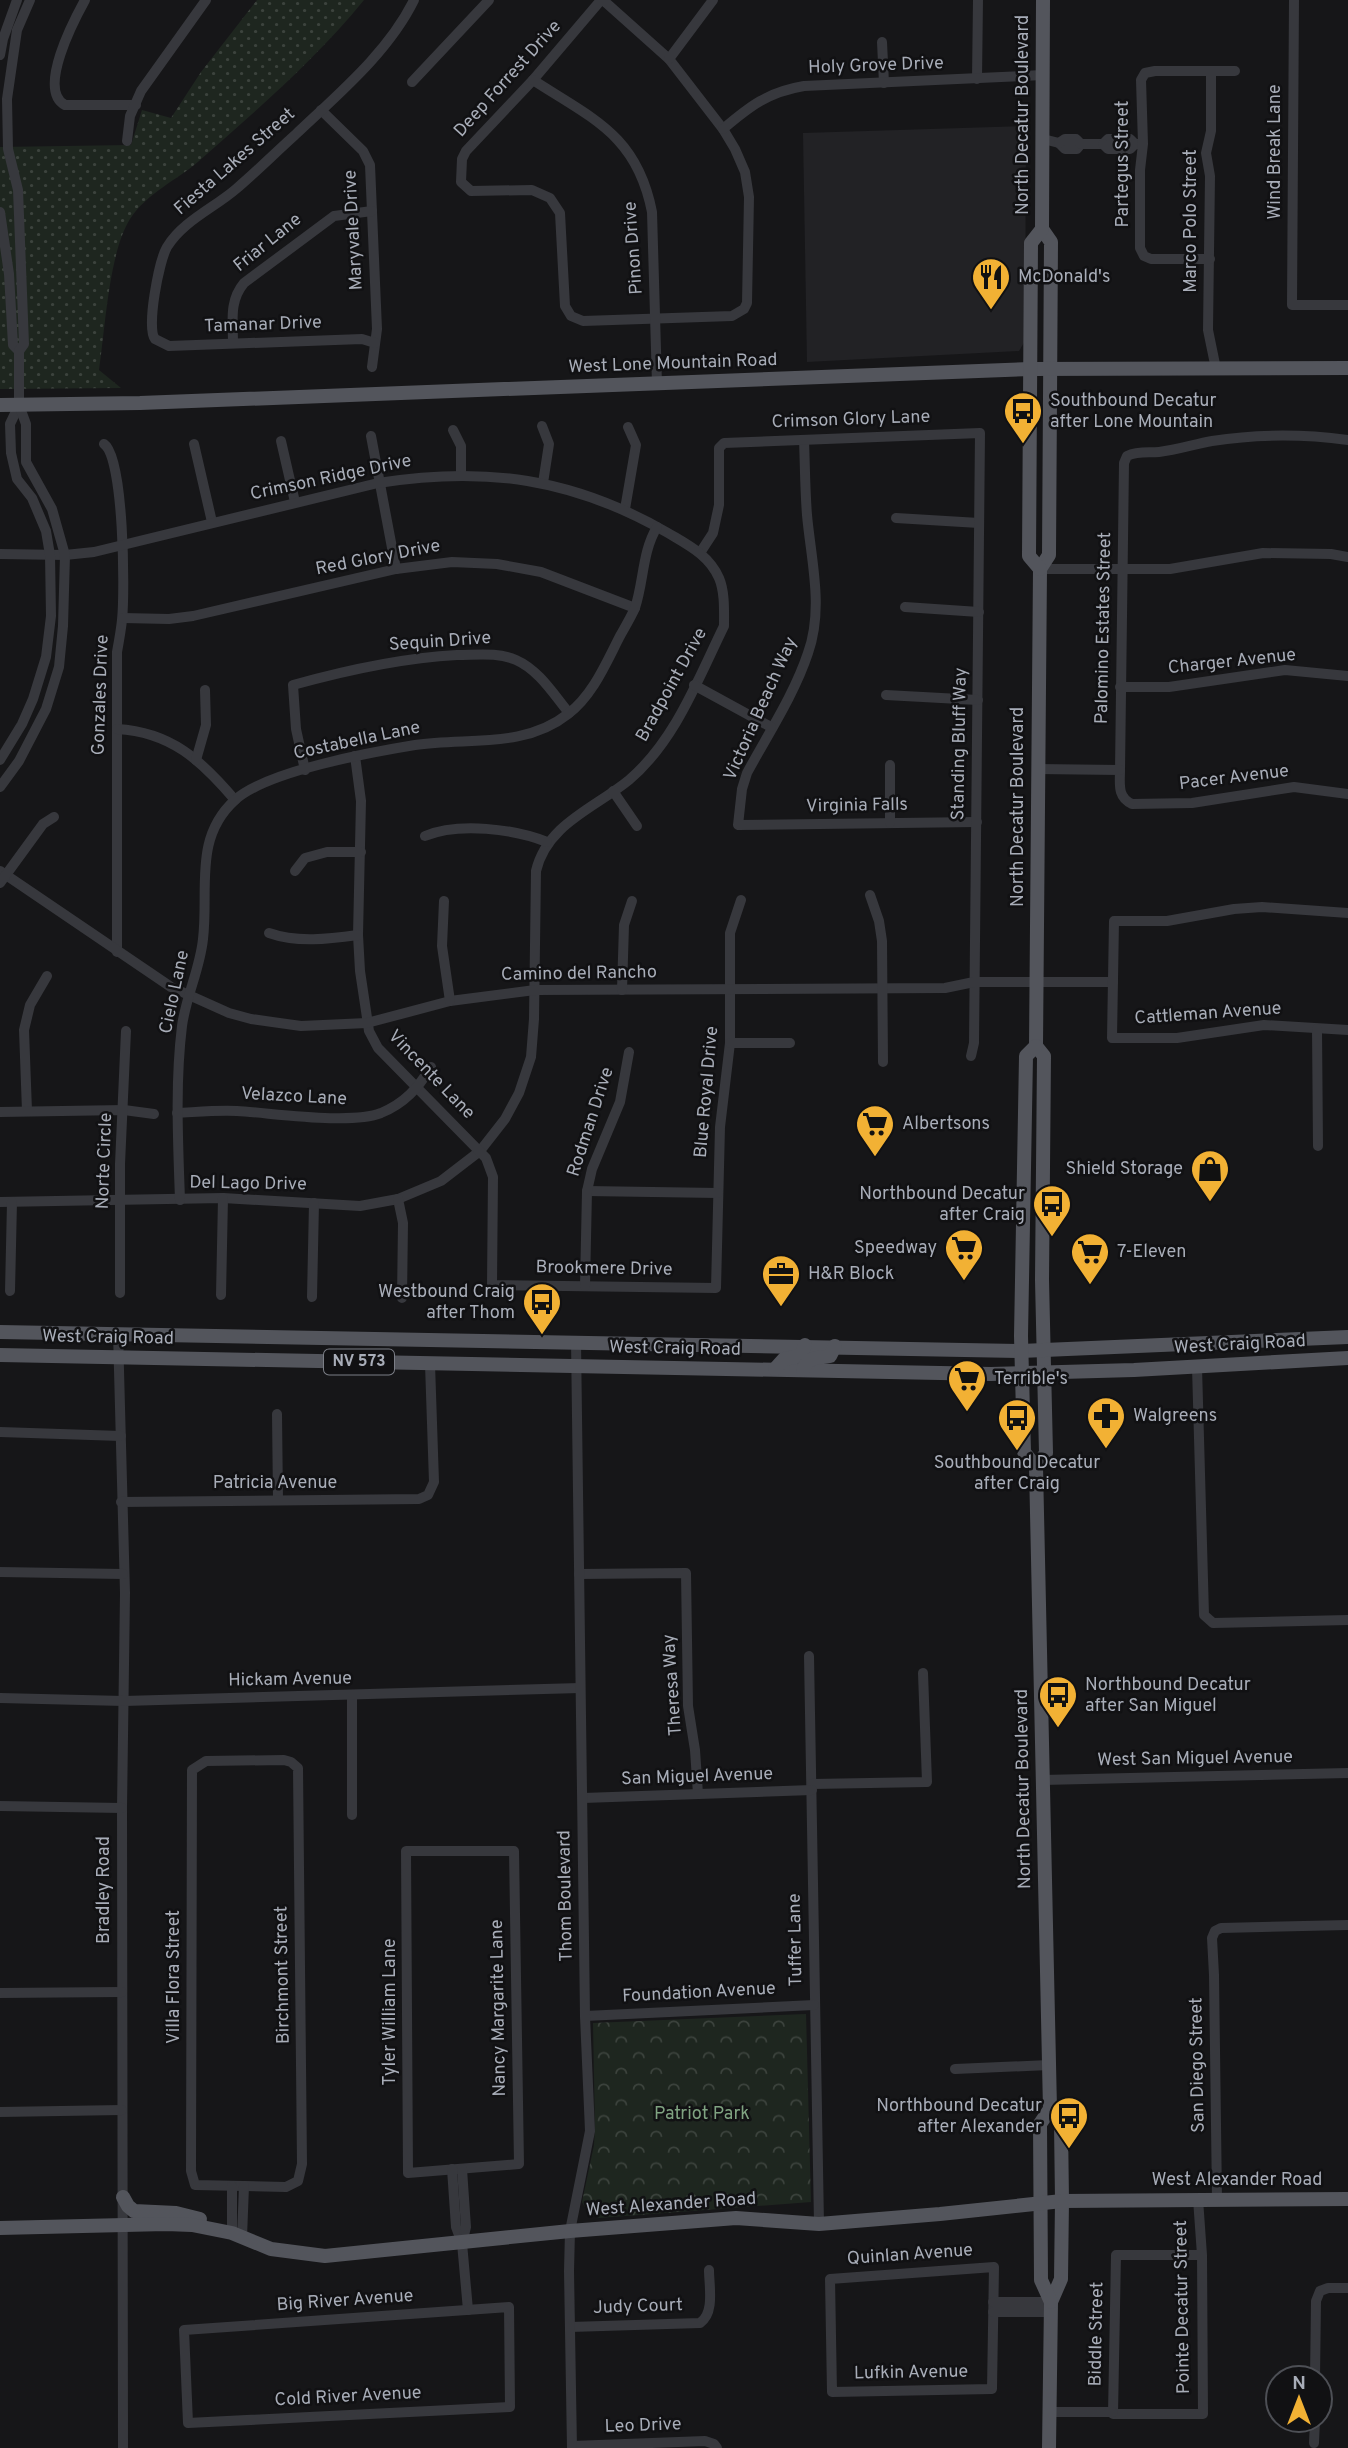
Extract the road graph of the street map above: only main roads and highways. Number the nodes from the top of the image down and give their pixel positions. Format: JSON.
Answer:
{"nodes":[{"id":1,"x":1044,"y":0,"type":"edge"},
{"id":2,"x":1042,"y":229,"type":"junction"},
{"id":3,"x":1348,"y":368,"type":"edge"},
{"id":4,"x":1030,"y":369,"type":"junction"},
{"id":5,"x":1051,"y":370,"type":"junction"},
{"id":6,"x":0,"y":405,"type":"edge"},
{"id":7,"x":1040,"y":569,"type":"junction"},
{"id":8,"x":1036,"y":1046,"type":"junction"},
{"id":9,"x":1025,"y":1074,"type":"junction"},
{"id":10,"x":1024,"y":1097,"type":"junction"},
{"id":11,"x":1044,"y":1114,"type":"junction"},
{"id":12,"x":1044,"y":1139,"type":"junction"},
{"id":13,"x":0,"y":1332,"type":"edge"},
{"id":14,"x":1348,"y":1337,"type":"edge"},
{"id":15,"x":1258,"y":1341,"type":"junction"},
{"id":16,"x":806,"y":1345,"type":"junction"},
{"id":17,"x":835,"y":1346,"type":"junction"},
{"id":18,"x":1021,"y":1350,"type":"junction"},
{"id":19,"x":1043,"y":1350,"type":"junction"},
{"id":20,"x":0,"y":1355,"type":"edge"},
{"id":21,"x":1348,"y":1358,"type":"edge"},
{"id":22,"x":1259,"y":1363,"type":"junction"},
{"id":23,"x":775,"y":1369,"type":"junction"},
{"id":24,"x":803,"y":1370,"type":"junction"},
{"id":25,"x":1021,"y":1374,"type":"junction"},
{"id":26,"x":1044,"y":1374,"type":"junction"},
{"id":27,"x":1036,"y":1467,"type":"junction"},
{"id":28,"x":1050,"y":2109,"type":"junction"},
{"id":29,"x":123,"y":2197,"type":"road end"},
{"id":30,"x":1348,"y":2199,"type":"edge"},
{"id":31,"x":1062,"y":2201,"type":"junction"},
{"id":32,"x":1042,"y":2203,"type":"junction"},
{"id":33,"x":0,"y":2228,"type":"edge"},
{"id":34,"x":231,"y":2234,"type":"junction"},
{"id":35,"x":1051,"y":2307,"type":"junction"},
{"id":36,"x":1049,"y":2448,"type":"edge"}],
"edges":[{"from":1,"to":2,"type":"main road","name":"North Decatur Boulevard"},
{"from":2,"to":4,"type":"main road","name":"North Decatur Boulevard"},
{"from":2,"to":5,"type":"main road","name":"North Decatur Boulevard"},
{"from":3,"to":5,"type":"main road","name":"West Lone Mountain Road"},
{"from":4,"to":5,"type":"main road","name":"West Lone Mountain Road"},
{"from":4,"to":6,"type":"main road","name":"West Lone Mountain Road"},
{"from":4,"to":7,"type":"main road","name":"North Decatur Boulevard"},
{"from":5,"to":7,"type":"main road","name":"North Decatur Boulevard"},
{"from":7,"to":8,"type":"main road","name":"North Decatur Boulevard"},
{"from":8,"to":9,"type":"main road","name":"North Decatur Boulevard"},
{"from":8,"to":11,"type":"main road","name":"North Decatur Boulevard"},
{"from":9,"to":10,"type":"main road","name":"North Decatur Boulevard"},
{"from":9,"to":11,"type":"main road"},
{"from":10,"to":12,"type":"main road"},
{"from":10,"to":18,"type":"main road","name":"North Decatur Boulevard"},
{"from":11,"to":12,"type":"main road","name":"North Decatur Boulevard"},
{"from":12,"to":19,"type":"main road","name":"North Decatur Boulevard"},
{"from":13,"to":16,"type":"main road","name":"West Craig Road","number":"NV 573"},
{"from":14,"to":15,"type":"main road","name":"West Craig Road"},
{"from":15,"to":19,"type":"main road","name":"West Craig Road"},
{"from":15,"to":22,"type":"main road"},
{"from":16,"to":17,"type":"main road","name":"West Craig Road","number":"NV 573"},
{"from":16,"to":23,"type":"main road"},
{"from":17,"to":18,"type":"main road","name":"West Craig Road","number":"NV 573"},
{"from":17,"to":24,"type":"main road"},
{"from":18,"to":19,"type":"main road","name":"West Craig Road","number":"NV 573"},
{"from":18,"to":25,"type":"main road","name":"North Decatur Boulevard"},
{"from":19,"to":26,"type":"main road","name":"North Decatur Boulevard"},
{"from":20,"to":23,"type":"main road","name":"West Craig Road","number":"NV 573"},
{"from":21,"to":22,"type":"main road","name":"West Craig Road"},
{"from":22,"to":26,"type":"main road","name":"West Craig Road"},
{"from":23,"to":24,"type":"main road","name":"West Craig Road","number":"NV 573"},
{"from":24,"to":25,"type":"main road","name":"West Craig Road","number":"NV 573"},
{"from":25,"to":26,"type":"main road","name":"West Craig Road","number":"NV 573"},
{"from":25,"to":27,"type":"main road","name":"North Decatur Boulevard"},
{"from":26,"to":27,"type":"main road","name":"North Decatur Boulevard"},
{"from":27,"to":28,"type":"main road","name":"North Decatur Boulevard"},
{"from":28,"to":31,"type":"main road","name":"North Decatur Boulevard"},
{"from":28,"to":32,"type":"main road","name":"North Decatur Boulevard"},
{"from":29,"to":34,"type":"main road"},
{"from":30,"to":31,"type":"main road","name":"West Alexander Road"},
{"from":31,"to":32,"type":"main road","name":"West Alexander Road"},
{"from":31,"to":35,"type":"main road","name":"North Decatur Boulevard"},
{"from":32,"to":34,"type":"main road","name":"West Alexander Road"},
{"from":32,"to":35,"type":"main road","name":"North Decatur Boulevard"},
{"from":33,"to":34,"type":"main road","name":"West Alexander Road"},
{"from":35,"to":36,"type":"main road","name":"North Decatur Boulevard"}]}
